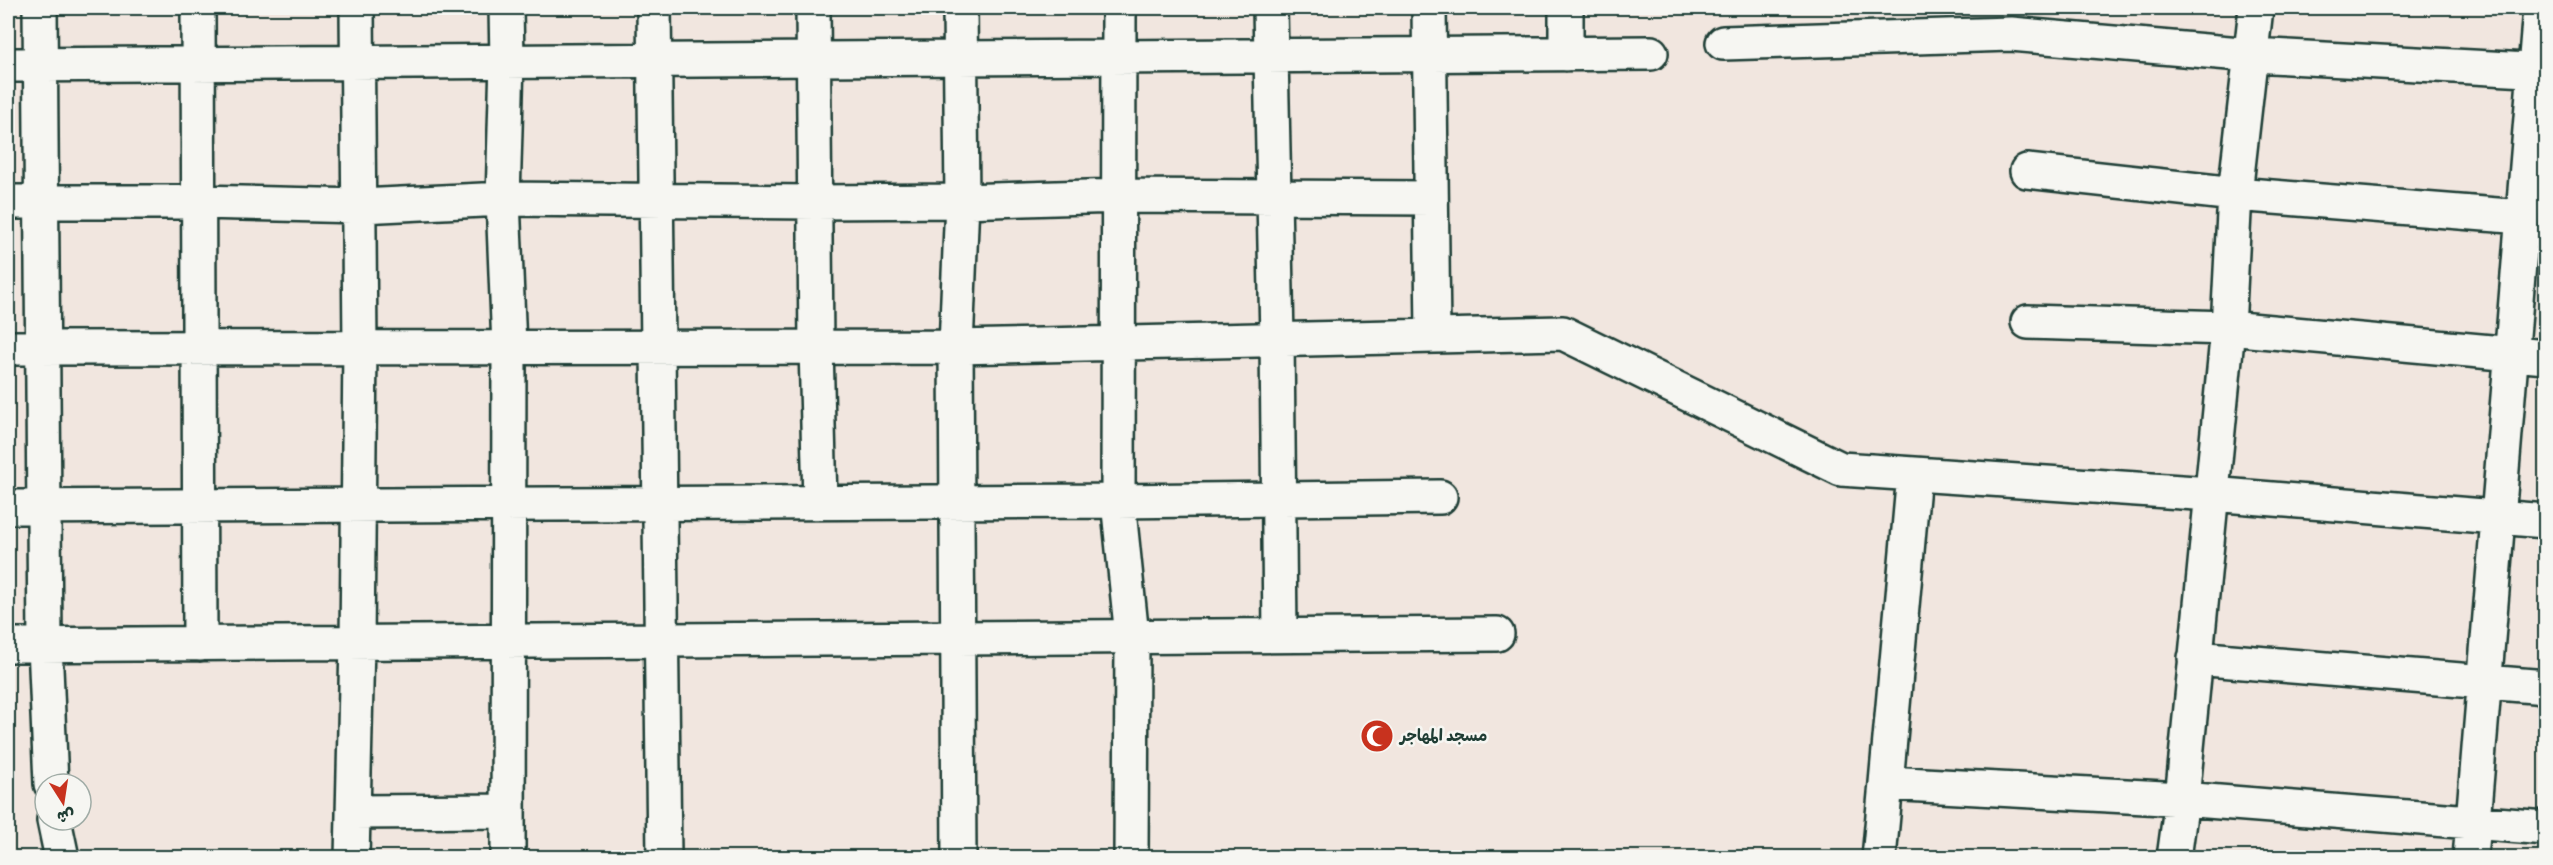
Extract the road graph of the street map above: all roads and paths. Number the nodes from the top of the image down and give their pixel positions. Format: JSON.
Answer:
{"nodes":[{"id":1,"x":40,"y":8,"type":"edge"},
{"id":2,"x":198,"y":8,"type":"edge"},
{"id":3,"x":357,"y":8,"type":"edge"},
{"id":4,"x":506,"y":8,"type":"edge"},
{"id":5,"x":654,"y":8,"type":"edge"},
{"id":6,"x":813,"y":8,"type":"edge"},
{"id":7,"x":960,"y":8,"type":"edge"},
{"id":8,"x":1119,"y":8,"type":"edge"},
{"id":9,"x":1270,"y":8,"type":"edge"},
{"id":10,"x":1429,"y":8,"type":"edge"},
{"id":11,"x":1566,"y":8,"type":"edge"},
{"id":12,"x":2256,"y":8,"type":"edge"},
{"id":13,"x":2540,"y":8,"type":"edge"},
{"id":14,"x":1723,"y":43,"type":"dead end"},
{"id":15,"x":1651,"y":53,"type":"dead end"},
{"id":16,"x":1566,"y":54,"type":"junction"},
{"id":17,"x":1429,"y":55,"type":"junction"},
{"id":18,"x":2252,"y":55,"type":"junction"},
{"id":19,"x":1271,"y":56,"type":"junction"},
{"id":20,"x":959,"y":58,"type":"junction"},
{"id":21,"x":1118,"y":58,"type":"junction"},
{"id":22,"x":813,"y":59,"type":"junction"},
{"id":23,"x":655,"y":60,"type":"junction"},
{"id":24,"x":507,"y":61,"type":"junction"},
{"id":25,"x":357,"y":62,"type":"junction"},
{"id":26,"x":8,"y":64,"type":"edge"},
{"id":27,"x":41,"y":64,"type":"junction"},
{"id":28,"x":198,"y":64,"type":"junction"},
{"id":29,"x":2540,"y":71,"type":"edge"},
{"id":30,"x":2027,"y":171,"type":"dead end"},
{"id":31,"x":2235,"y":194,"type":"junction"},
{"id":32,"x":1119,"y":196,"type":"junction"},
{"id":33,"x":1274,"y":197,"type":"junction"},
{"id":34,"x":1431,"y":198,"type":"junction"},
{"id":35,"x":503,"y":200,"type":"junction"},
{"id":36,"x":42,"y":201,"type":"junction"},
{"id":37,"x":656,"y":201,"type":"junction"},
{"id":38,"x":962,"y":201,"type":"junction"},
{"id":39,"x":8,"y":202,"type":"edge"},
{"id":40,"x":199,"y":202,"type":"junction"},
{"id":41,"x":815,"y":202,"type":"junction"},
{"id":42,"x":361,"y":206,"type":"junction"},
{"id":43,"x":2522,"y":217,"type":"junction"},
{"id":44,"x":2028,"y":322,"type":"dead end"},
{"id":45,"x":2228,"y":328,"type":"junction"},
{"id":46,"x":1433,"y":335,"type":"junction"},
{"id":47,"x":1277,"y":339,"type":"junction"},
{"id":48,"x":1118,"y":343,"type":"junction"},
{"id":49,"x":360,"y":347,"type":"junction"},
{"id":50,"x":509,"y":347,"type":"junction"},
{"id":51,"x":658,"y":347,"type":"junction"},
{"id":52,"x":816,"y":347,"type":"junction"},
{"id":53,"x":956,"y":347,"type":"junction"},
{"id":54,"x":8,"y":348,"type":"edge"},
{"id":55,"x":43,"y":348,"type":"junction"},
{"id":56,"x":199,"y":348,"type":"junction"},
{"id":57,"x":2511,"y":354,"type":"junction"},
{"id":58,"x":2546,"y":357,"type":"edge"},
{"id":59,"x":1914,"y":474,"type":"junction"},
{"id":60,"x":2211,"y":494,"type":"junction"},
{"id":61,"x":1440,"y":497,"type":"dead end"},
{"id":62,"x":1279,"y":498,"type":"junction"},
{"id":63,"x":957,"y":501,"type":"junction"},
{"id":64,"x":1118,"y":501,"type":"junction"},
{"id":65,"x":660,"y":502,"type":"junction"},
{"id":66,"x":820,"y":502,"type":"junction"},
{"id":67,"x":508,"y":504,"type":"junction"},
{"id":68,"x":358,"y":505,"type":"junction"},
{"id":69,"x":199,"y":506,"type":"junction"},
{"id":70,"x":8,"y":507,"type":"edge"},
{"id":71,"x":44,"y":507,"type":"junction"},
{"id":72,"x":2498,"y":517,"type":"junction"},
{"id":73,"x":2546,"y":521,"type":"edge"},
{"id":74,"x":1497,"y":634,"type":"dead end"},
{"id":75,"x":1280,"y":636,"type":"junction"},
{"id":76,"x":1132,"y":637,"type":"junction"},
{"id":77,"x":958,"y":638,"type":"junction"},
{"id":78,"x":661,"y":640,"type":"junction"},
{"id":79,"x":508,"y":641,"type":"junction"},
{"id":80,"x":357,"y":643,"type":"junction"},
{"id":81,"x":200,"y":644,"type":"junction"},
{"id":82,"x":8,"y":645,"type":"edge"},
{"id":83,"x":45,"y":645,"type":"junction"},
{"id":84,"x":2195,"y":658,"type":"junction"},
{"id":85,"x":2484,"y":683,"type":"junction"},
{"id":86,"x":2546,"y":687,"type":"edge"},
{"id":87,"x":50,"y":772,"type":"edge"},
{"id":88,"x":1886,"y":783,"type":"junction"},
{"id":89,"x":2182,"y":799,"type":"junction"},
{"id":90,"x":508,"y":811,"type":"junction"},
{"id":91,"x":353,"y":812,"type":"junction"},
{"id":92,"x":2474,"y":822,"type":"junction"},
{"id":93,"x":2546,"y":828,"type":"edge"},
{"id":94,"x":57,"y":832,"type":"edge"},
{"id":95,"x":62,"y":858,"type":"edge"},
{"id":96,"x":352,"y":858,"type":"edge"},
{"id":97,"x":508,"y":858,"type":"edge"},
{"id":98,"x":664,"y":858,"type":"edge"},
{"id":99,"x":959,"y":858,"type":"edge"},
{"id":100,"x":1131,"y":858,"type":"edge"},
{"id":101,"x":1879,"y":858,"type":"edge"},
{"id":102,"x":2174,"y":858,"type":"edge"},
{"id":103,"x":2470,"y":858,"type":"edge"}],
"edges":[{"from":1,"to":27,"type":"street"},
{"from":2,"to":28,"type":"street"},
{"from":3,"to":25,"type":"street"},
{"from":4,"to":24,"type":"street"},
{"from":5,"to":23,"type":"street"},
{"from":6,"to":22,"type":"street"},
{"from":7,"to":20,"type":"street"},
{"from":8,"to":21,"type":"street"},
{"from":9,"to":19,"type":"street"},
{"from":10,"to":17,"type":"street"},
{"from":11,"to":16,"type":"street"},
{"from":12,"to":18,"type":"street"},
{"from":13,"to":29,"type":"street"},
{"from":14,"to":18,"type":"street"},
{"from":15,"to":16,"type":"street"},
{"from":16,"to":17,"type":"street"},
{"from":17,"to":19,"type":"street"},
{"from":17,"to":34,"type":"street"},
{"from":18,"to":29,"type":"street"},
{"from":18,"to":31,"type":"street"},
{"from":19,"to":21,"type":"street"},
{"from":19,"to":33,"type":"street"},
{"from":20,"to":21,"type":"street"},
{"from":20,"to":22,"type":"street"},
{"from":20,"to":38,"type":"street"},
{"from":21,"to":32,"type":"street"},
{"from":22,"to":23,"type":"street"},
{"from":22,"to":41,"type":"street"},
{"from":23,"to":24,"type":"street"},
{"from":23,"to":37,"type":"street"},
{"from":24,"to":25,"type":"street"},
{"from":24,"to":35,"type":"street"},
{"from":25,"to":28,"type":"street"},
{"from":25,"to":42,"type":"street"},
{"from":26,"to":27,"type":"street"},
{"from":27,"to":28,"type":"street"},
{"from":27,"to":36,"type":"street"},
{"from":28,"to":40,"type":"street"},
{"from":29,"to":43,"type":"street"},
{"from":30,"to":31,"type":"street"},
{"from":31,"to":43,"type":"street"},
{"from":31,"to":45,"type":"street"},
{"from":32,"to":33,"type":"street"},
{"from":32,"to":38,"type":"street"},
{"from":32,"to":48,"type":"street"},
{"from":33,"to":34,"type":"street"},
{"from":33,"to":47,"type":"street"},
{"from":34,"to":46,"type":"street"},
{"from":35,"to":37,"type":"street"},
{"from":35,"to":42,"type":"street"},
{"from":35,"to":50,"type":"street"},
{"from":36,"to":39,"type":"street"},
{"from":36,"to":40,"type":"street"},
{"from":36,"to":55,"type":"street"},
{"from":37,"to":41,"type":"street"},
{"from":37,"to":51,"type":"street"},
{"from":38,"to":41,"type":"street"},
{"from":38,"to":53,"type":"street"},
{"from":40,"to":42,"type":"street"},
{"from":40,"to":56,"type":"street"},
{"from":41,"to":52,"type":"street"},
{"from":42,"to":49,"type":"street"},
{"from":43,"to":57,"type":"street"},
{"from":44,"to":45,"type":"street"},
{"from":45,"to":57,"type":"street"},
{"from":45,"to":60,"type":"street"},
{"from":46,"to":47,"type":"street"},
{"from":46,"to":59,"type":"street"},
{"from":47,"to":48,"type":"street"},
{"from":47,"to":62,"type":"street"},
{"from":48,"to":53,"type":"street"},
{"from":48,"to":64,"type":"street"},
{"from":49,"to":50,"type":"street"},
{"from":49,"to":56,"type":"street"},
{"from":49,"to":68,"type":"street"},
{"from":50,"to":51,"type":"street"},
{"from":50,"to":67,"type":"street"},
{"from":51,"to":52,"type":"street"},
{"from":51,"to":65,"type":"street"},
{"from":52,"to":53,"type":"street"},
{"from":52,"to":66,"type":"street"},
{"from":53,"to":63,"type":"street"},
{"from":54,"to":55,"type":"street"},
{"from":55,"to":56,"type":"street"},
{"from":55,"to":71,"type":"street"},
{"from":56,"to":69,"type":"street"},
{"from":57,"to":58,"type":"street"},
{"from":57,"to":72,"type":"street"},
{"from":59,"to":60,"type":"street"},
{"from":59,"to":88,"type":"street"},
{"from":60,"to":72,"type":"street"},
{"from":60,"to":84,"type":"street"},
{"from":61,"to":62,"type":"street"},
{"from":62,"to":64,"type":"street"},
{"from":62,"to":75,"type":"street"},
{"from":63,"to":64,"type":"street"},
{"from":63,"to":66,"type":"street"},
{"from":63,"to":77,"type":"street"},
{"from":64,"to":76,"type":"street"},
{"from":65,"to":66,"type":"street"},
{"from":65,"to":67,"type":"street"},
{"from":65,"to":78,"type":"street"},
{"from":67,"to":68,"type":"street"},
{"from":67,"to":79,"type":"street"},
{"from":68,"to":69,"type":"street"},
{"from":68,"to":80,"type":"street"},
{"from":69,"to":71,"type":"street"},
{"from":69,"to":81,"type":"street"},
{"from":70,"to":71,"type":"street"},
{"from":71,"to":83,"type":"street"},
{"from":72,"to":73,"type":"street"},
{"from":72,"to":85,"type":"street"},
{"from":74,"to":75,"type":"street"},
{"from":75,"to":76,"type":"street"},
{"from":76,"to":77,"type":"street"},
{"from":76,"to":100,"type":"street"},
{"from":77,"to":78,"type":"street"},
{"from":77,"to":99,"type":"street"},
{"from":78,"to":79,"type":"street"},
{"from":78,"to":98,"type":"street"},
{"from":79,"to":80,"type":"street"},
{"from":79,"to":90,"type":"street"},
{"from":80,"to":81,"type":"street"},
{"from":80,"to":91,"type":"street"},
{"from":81,"to":83,"type":"street"},
{"from":82,"to":83,"type":"street"},
{"from":83,"to":87,"type":"street"},
{"from":84,"to":85,"type":"street"},
{"from":84,"to":89,"type":"street"},
{"from":85,"to":86,"type":"street"},
{"from":85,"to":92,"type":"street"},
{"from":88,"to":89,"type":"street"},
{"from":88,"to":101,"type":"street"},
{"from":89,"to":92,"type":"street"},
{"from":89,"to":102,"type":"street"},
{"from":90,"to":91,"type":"street"},
{"from":90,"to":97,"type":"street"},
{"from":91,"to":96,"type":"street"},
{"from":92,"to":93,"type":"street"},
{"from":92,"to":103,"type":"street"},
{"from":94,"to":95,"type":"street"}]}
